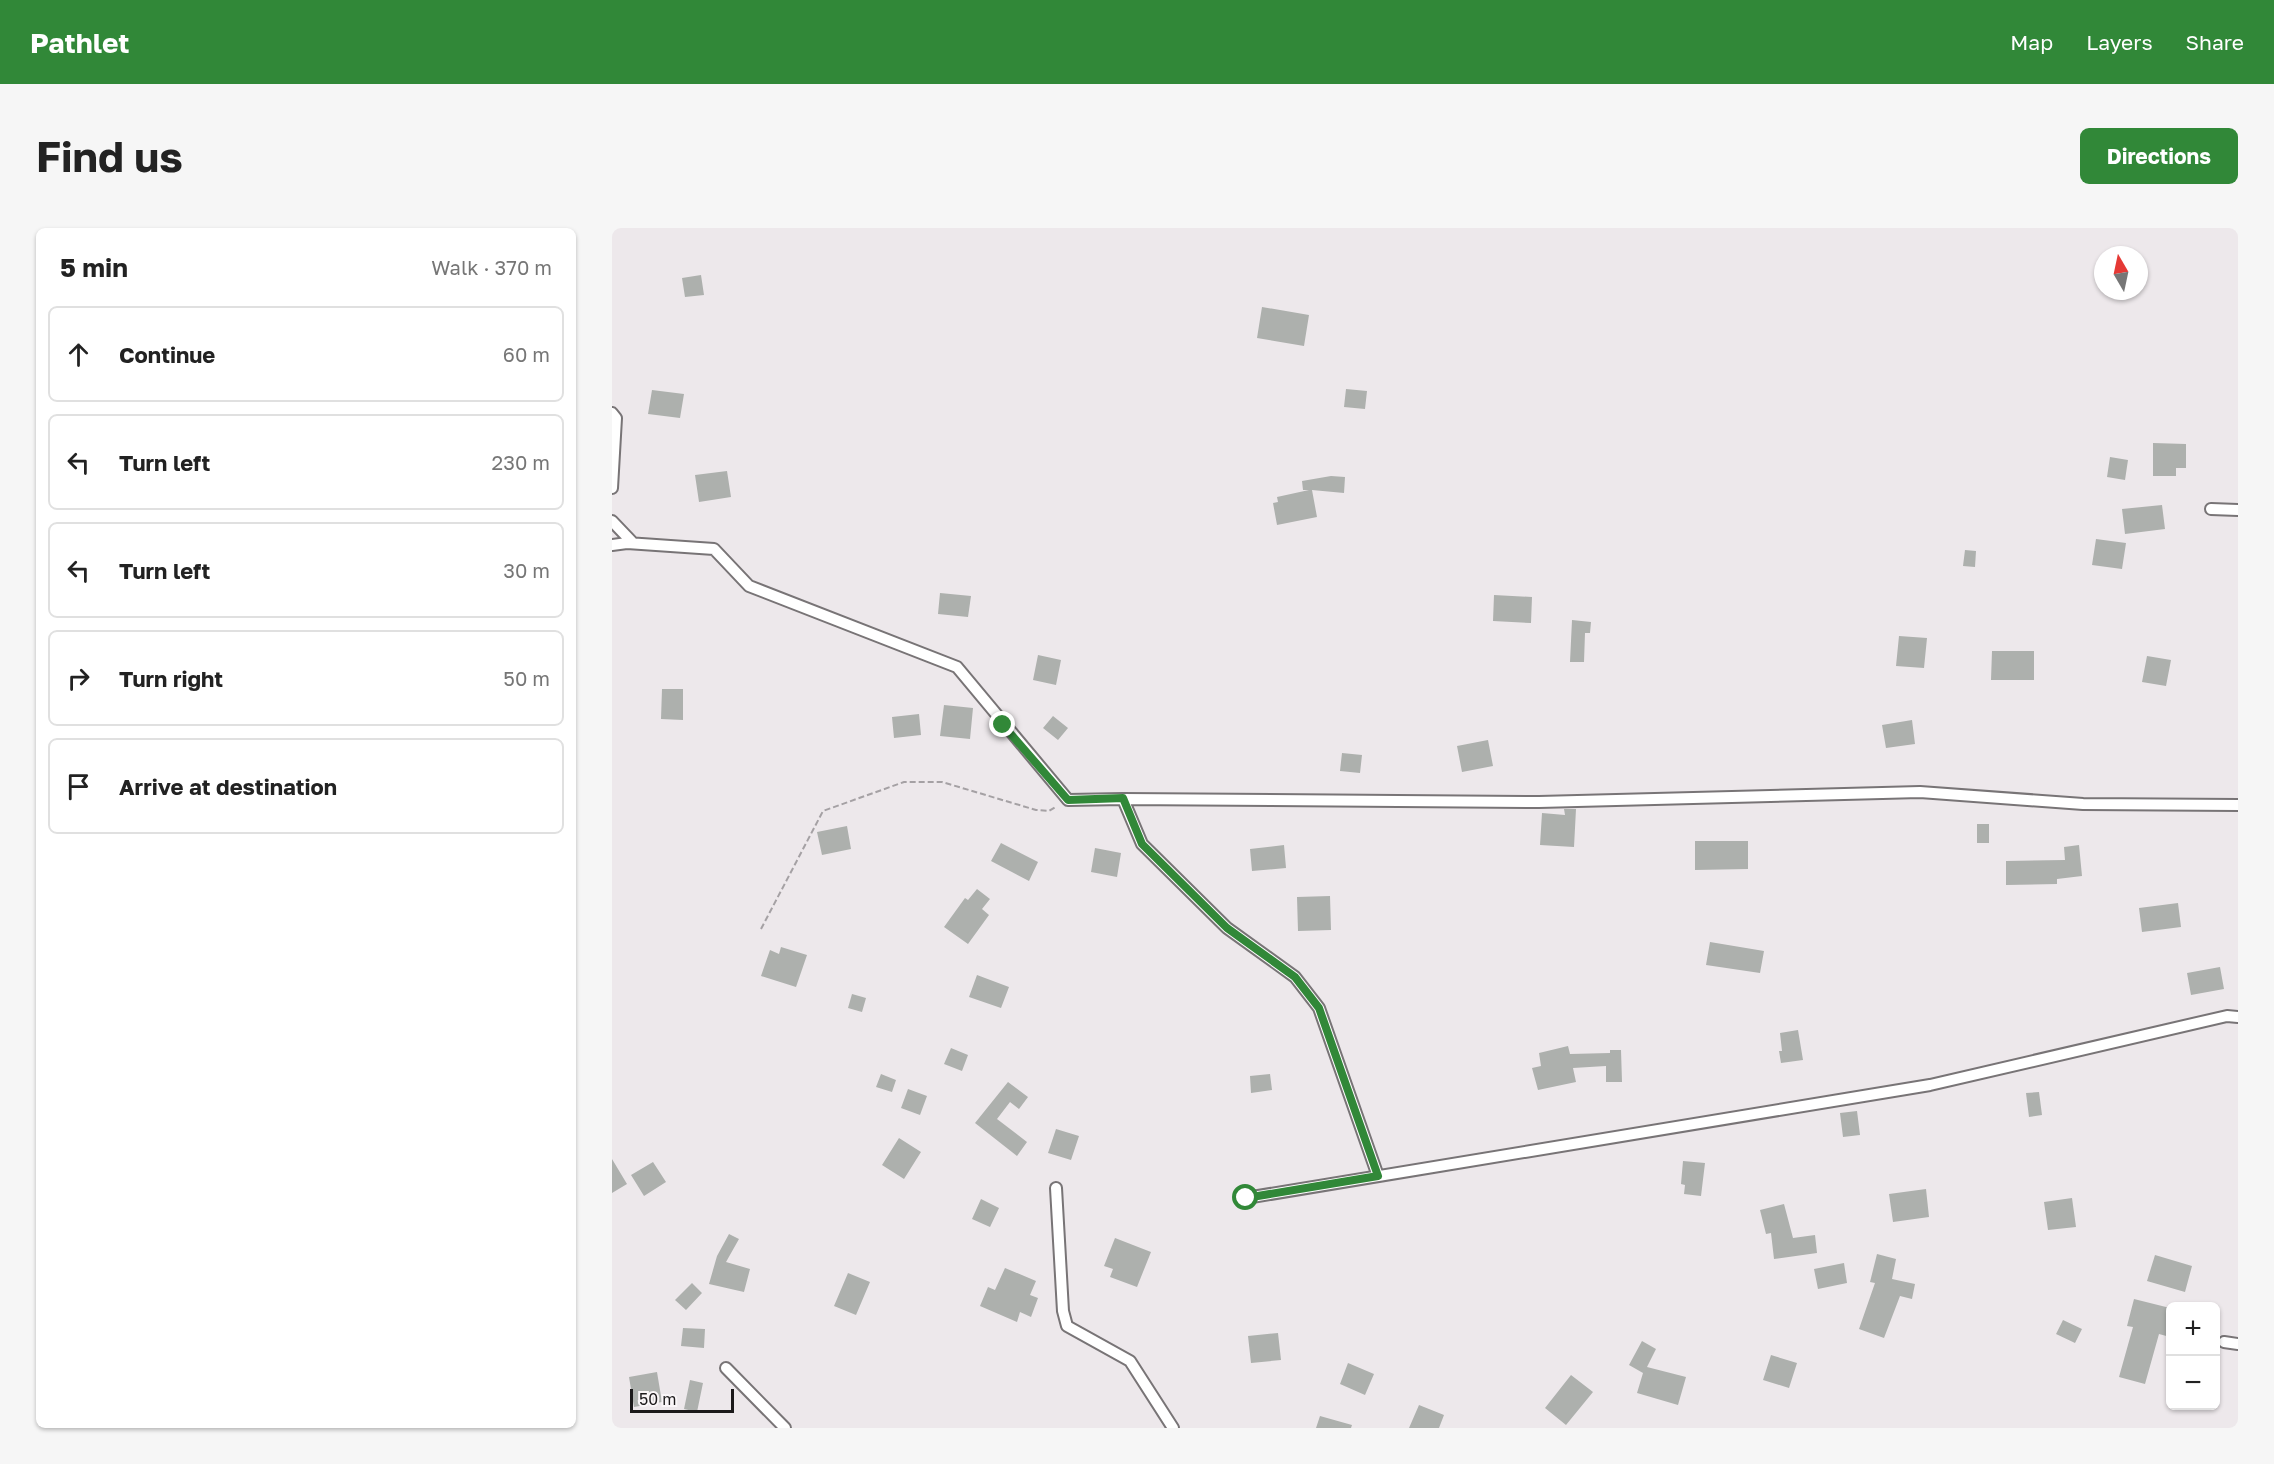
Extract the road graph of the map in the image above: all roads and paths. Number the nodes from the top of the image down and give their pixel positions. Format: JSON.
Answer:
{"nodes":[{"id":1,"x":612,"y":412,"type":"edge"},
{"id":2,"x":612,"y":488,"type":"edge"},
{"id":3,"x":2211,"y":508,"type":"dead end"},
{"id":4,"x":2238,"y":510,"type":"edge"},
{"id":5,"x":612,"y":521,"type":"edge"},
{"id":6,"x":633,"y":543,"type":"junction"},
{"id":7,"x":612,"y":545,"type":"edge"},
{"id":8,"x":1123,"y":798,"type":"junction"},
{"id":9,"x":1068,"y":800,"type":"junction"},
{"id":10,"x":2238,"y":805,"type":"edge"},
{"id":11,"x":761,"y":929,"type":"dead end"},
{"id":12,"x":2238,"y":1017,"type":"edge"},
{"id":13,"x":1378,"y":1176,"type":"junction"},
{"id":14,"x":1056,"y":1188,"type":"dead end"},
{"id":15,"x":1246,"y":1198,"type":"dead end"},
{"id":16,"x":2224,"y":1342,"type":"dead end"},
{"id":17,"x":2238,"y":1344,"type":"edge"},
{"id":18,"x":726,"y":1368,"type":"dead end"},
{"id":19,"x":785,"y":1428,"type":"edge"},
{"id":20,"x":1173,"y":1428,"type":"edge"}],
"edges":[{"from":1,"to":2,"type":"street"},
{"from":3,"to":4,"type":"street"},
{"from":5,"to":6,"type":"street"},
{"from":6,"to":7,"type":"street"},
{"from":6,"to":9,"type":"street"},
{"from":8,"to":9,"type":"street"},
{"from":8,"to":10,"type":"street"},
{"from":8,"to":13,"type":"street"},
{"from":9,"to":11,"type":"path"},
{"from":12,"to":13,"type":"street"},
{"from":13,"to":15,"type":"street"},
{"from":14,"to":20,"type":"street"},
{"from":16,"to":17,"type":"street"},
{"from":18,"to":19,"type":"street"}]}
